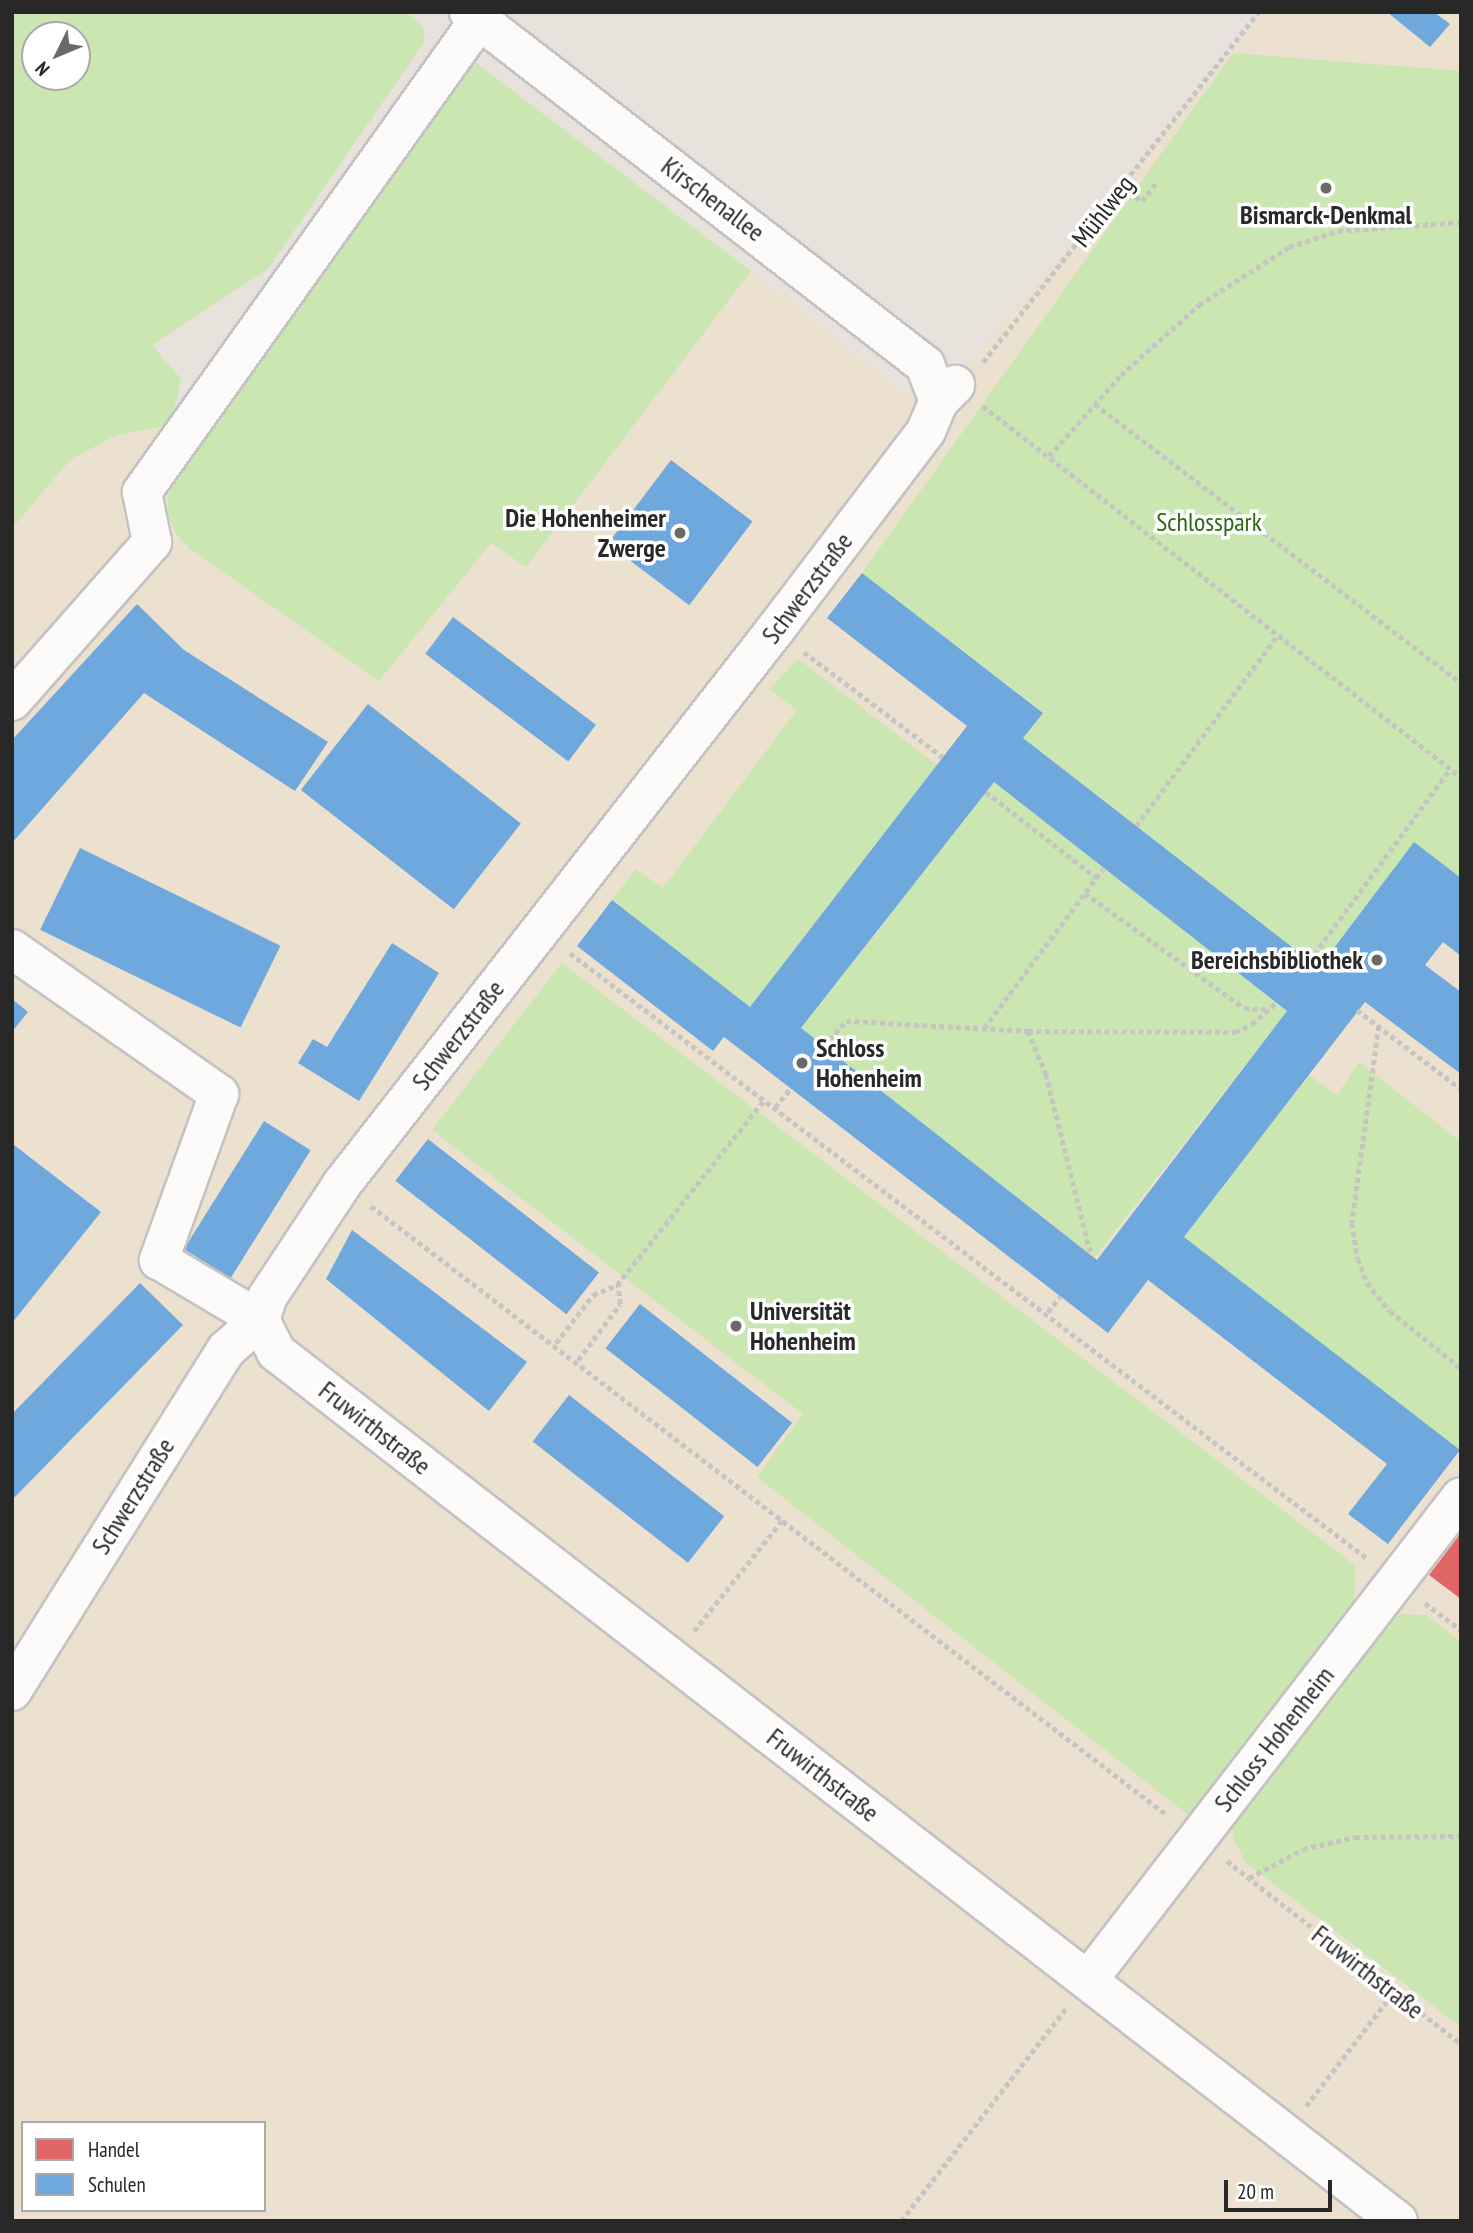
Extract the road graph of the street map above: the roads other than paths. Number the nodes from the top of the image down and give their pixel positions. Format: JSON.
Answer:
{"nodes":[{"id":1,"x":474,"y":16,"type":"edge"},
{"id":2,"x":947,"y":393,"type":"joint"},
{"id":3,"x":12,"y":701,"type":"edge"},
{"id":4,"x":12,"y":949,"type":"edge"},
{"id":5,"x":260,"y":1320,"type":"junction"},
{"id":6,"x":1461,"y":1497,"type":"edge"},
{"id":7,"x":30,"y":1635,"type":"edge"},
{"id":8,"x":12,"y":1692,"type":"edge"},
{"id":9,"x":1088,"y":1980,"type":"junction"},
{"id":10,"x":1398,"y":2221,"type":"edge"}],
"edges":[{"from":1,"to":2,"type":"street","name":"Kirschenallee"},
{"from":1,"to":3,"type":"street"},
{"from":2,"to":5,"type":"street","name":"Schwerzstraße"},
{"from":4,"to":5,"type":"street"},
{"from":5,"to":7,"type":"street","name":"Schwerzstraße"},
{"from":5,"to":9,"type":"street","name":"Fruwirthstraße"},
{"from":6,"to":9,"type":"street","name":"Schloss Hohenheim"},
{"from":7,"to":8,"type":"street","name":"Schwerzstraße"},
{"from":9,"to":10,"type":"street","name":"Fruwirthstraße"}]}
